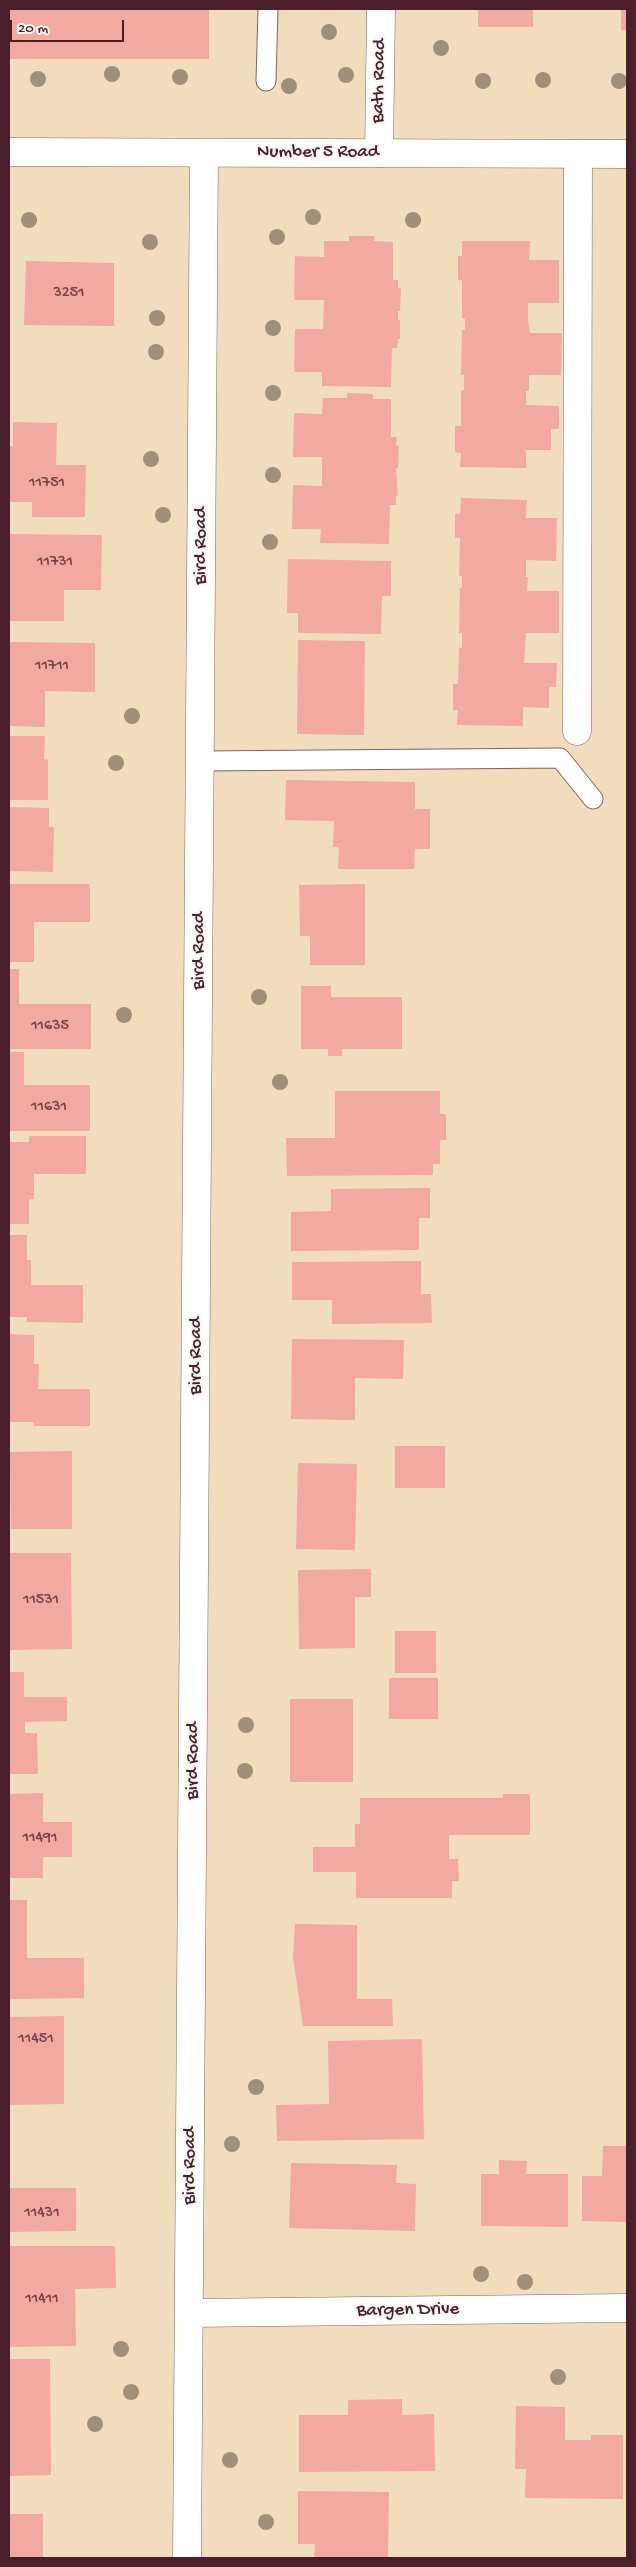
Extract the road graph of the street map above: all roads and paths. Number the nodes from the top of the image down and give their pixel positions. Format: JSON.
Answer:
{"nodes":[{"id":1,"x":268,"y":9,"type":"edge"},
{"id":2,"x":381,"y":9,"type":"edge"},
{"id":3,"x":266,"y":81,"type":"dead end"},
{"id":4,"x":9,"y":152,"type":"edge"},
{"id":5,"x":204,"y":153,"type":"junction"},
{"id":6,"x":379,"y":153,"type":"junction"},
{"id":7,"x":578,"y":154,"type":"junction"},
{"id":8,"x":627,"y":154,"type":"edge"},
{"id":9,"x":576,"y":731,"type":"dead end"},
{"id":10,"x":202,"y":760,"type":"junction"},
{"id":11,"x":593,"y":799,"type":"dead end"},
{"id":12,"x":627,"y":2308,"type":"edge"},
{"id":13,"x":190,"y":2313,"type":"junction"},
{"id":14,"x":187,"y":2558,"type":"edge"}],
"edges":[{"from":1,"to":3,"type":"lane"},
{"from":2,"to":6,"type":"street","name":"Bath Road"},
{"from":4,"to":5,"type":"street","name":"Number 5 Road"},
{"from":5,"to":6,"type":"street","name":"Number 5 Road"},
{"from":5,"to":10,"type":"street","name":"Bird Road"},
{"from":6,"to":7,"type":"street","name":"Number 5 Road"},
{"from":7,"to":8,"type":"street","name":"Number 5 Road"},
{"from":7,"to":9,"type":"street"},
{"from":10,"to":11,"type":"lane"},
{"from":10,"to":13,"type":"street","name":"Bird Road"},
{"from":12,"to":13,"type":"street","name":"Bargen Drive"},
{"from":13,"to":14,"type":"street","name":"Bird Road"}]}
